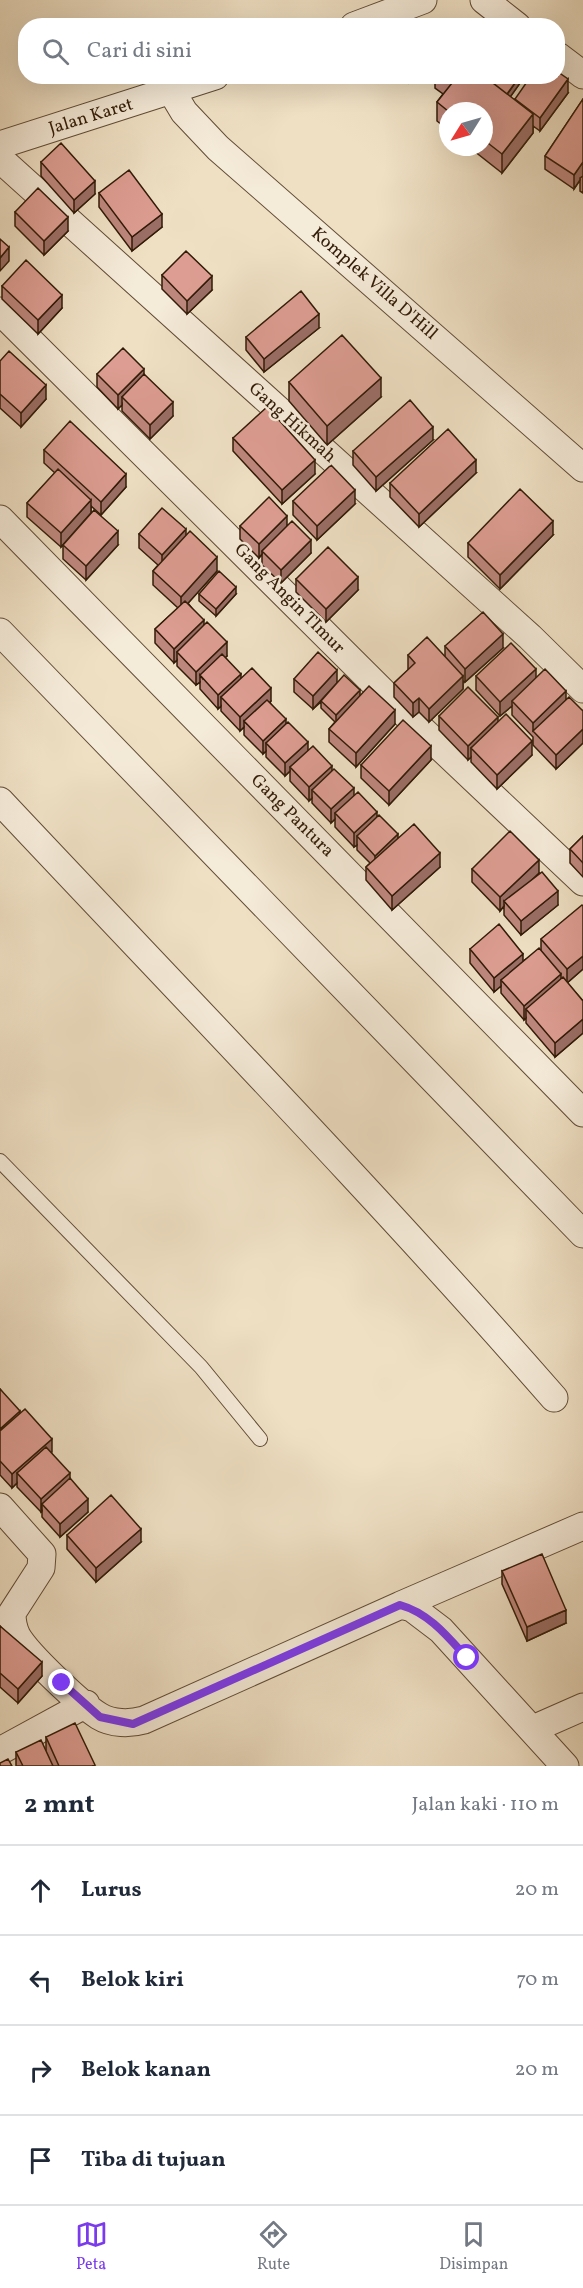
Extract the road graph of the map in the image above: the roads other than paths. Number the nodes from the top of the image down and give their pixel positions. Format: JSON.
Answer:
{"nodes":[{"id":1,"x":423,"y":0,"type":"edge"},
{"id":2,"x":484,"y":0,"type":"edge"},
{"id":3,"x":375,"y":18,"type":"edge"},
{"id":4,"x":508,"y":18,"type":"edge"},
{"id":5,"x":565,"y":61,"type":"edge"},
{"id":6,"x":583,"y":75,"type":"edge"},
{"id":7,"x":194,"y":84,"type":"edge"},
{"id":8,"x":172,"y":92,"type":"junction"},
{"id":9,"x":0,"y":145,"type":"edge"},
{"id":10,"x":0,"y":159,"type":"edge"},
{"id":11,"x":0,"y":311,"type":"edge"},
{"id":12,"x":583,"y":468,"type":"edge"},
{"id":13,"x":0,"y":519,"type":"edge"},
{"id":14,"x":0,"y":632,"type":"edge"},
{"id":15,"x":583,"y":689,"type":"edge"},
{"id":16,"x":0,"y":801,"type":"edge"},
{"id":17,"x":583,"y":882,"type":"edge"},
{"id":18,"x":583,"y":1113,"type":"edge"},
{"id":19,"x":0,"y":1161,"type":"edge"},
{"id":20,"x":583,"y":1234,"type":"edge"},
{"id":21,"x":554,"y":1398,"type":"dead end"},
{"id":22,"x":260,"y":1439,"type":"dead end"},
{"id":23,"x":0,"y":1507,"type":"edge"},
{"id":24,"x":583,"y":1526,"type":"edge"},
{"id":25,"x":400,"y":1605,"type":"junction"},
{"id":26,"x":6,"y":1625,"type":"edge"},
{"id":27,"x":86,"y":1704,"type":"junction"},
{"id":28,"x":583,"y":1707,"type":"edge"},
{"id":29,"x":533,"y":1729,"type":"junction"},
{"id":30,"x":0,"y":1751,"type":"edge"},
{"id":31,"x":565,"y":1766,"type":"edge"}],
"edges":[{"from":1,"to":3,"type":"street"},
{"from":2,"to":4,"type":"street"},
{"from":5,"to":6,"type":"street"},
{"from":7,"to":8,"type":"street","name":"Jalan Karet"},
{"from":8,"to":9,"type":"street","name":"Jalan Karet"},
{"from":8,"to":12,"type":"street","name":"Komplek Villa D'Hill"},
{"from":10,"to":15,"type":"street","name":"Gang Hikmah"},
{"from":11,"to":17,"type":"street","name":"Gang Angin TImur"},
{"from":13,"to":18,"type":"street","name":"Gang Pantura"},
{"from":14,"to":20,"type":"street"},
{"from":16,"to":21,"type":"street"},
{"from":19,"to":22,"type":"lane"},
{"from":23,"to":26,"type":"street"},
{"from":24,"to":25,"type":"street"},
{"from":25,"to":27,"type":"street"},
{"from":25,"to":29,"type":"street"},
{"from":26,"to":27,"type":"street"},
{"from":27,"to":30,"type":"street"},
{"from":28,"to":29,"type":"street"},
{"from":29,"to":31,"type":"street"}]}
